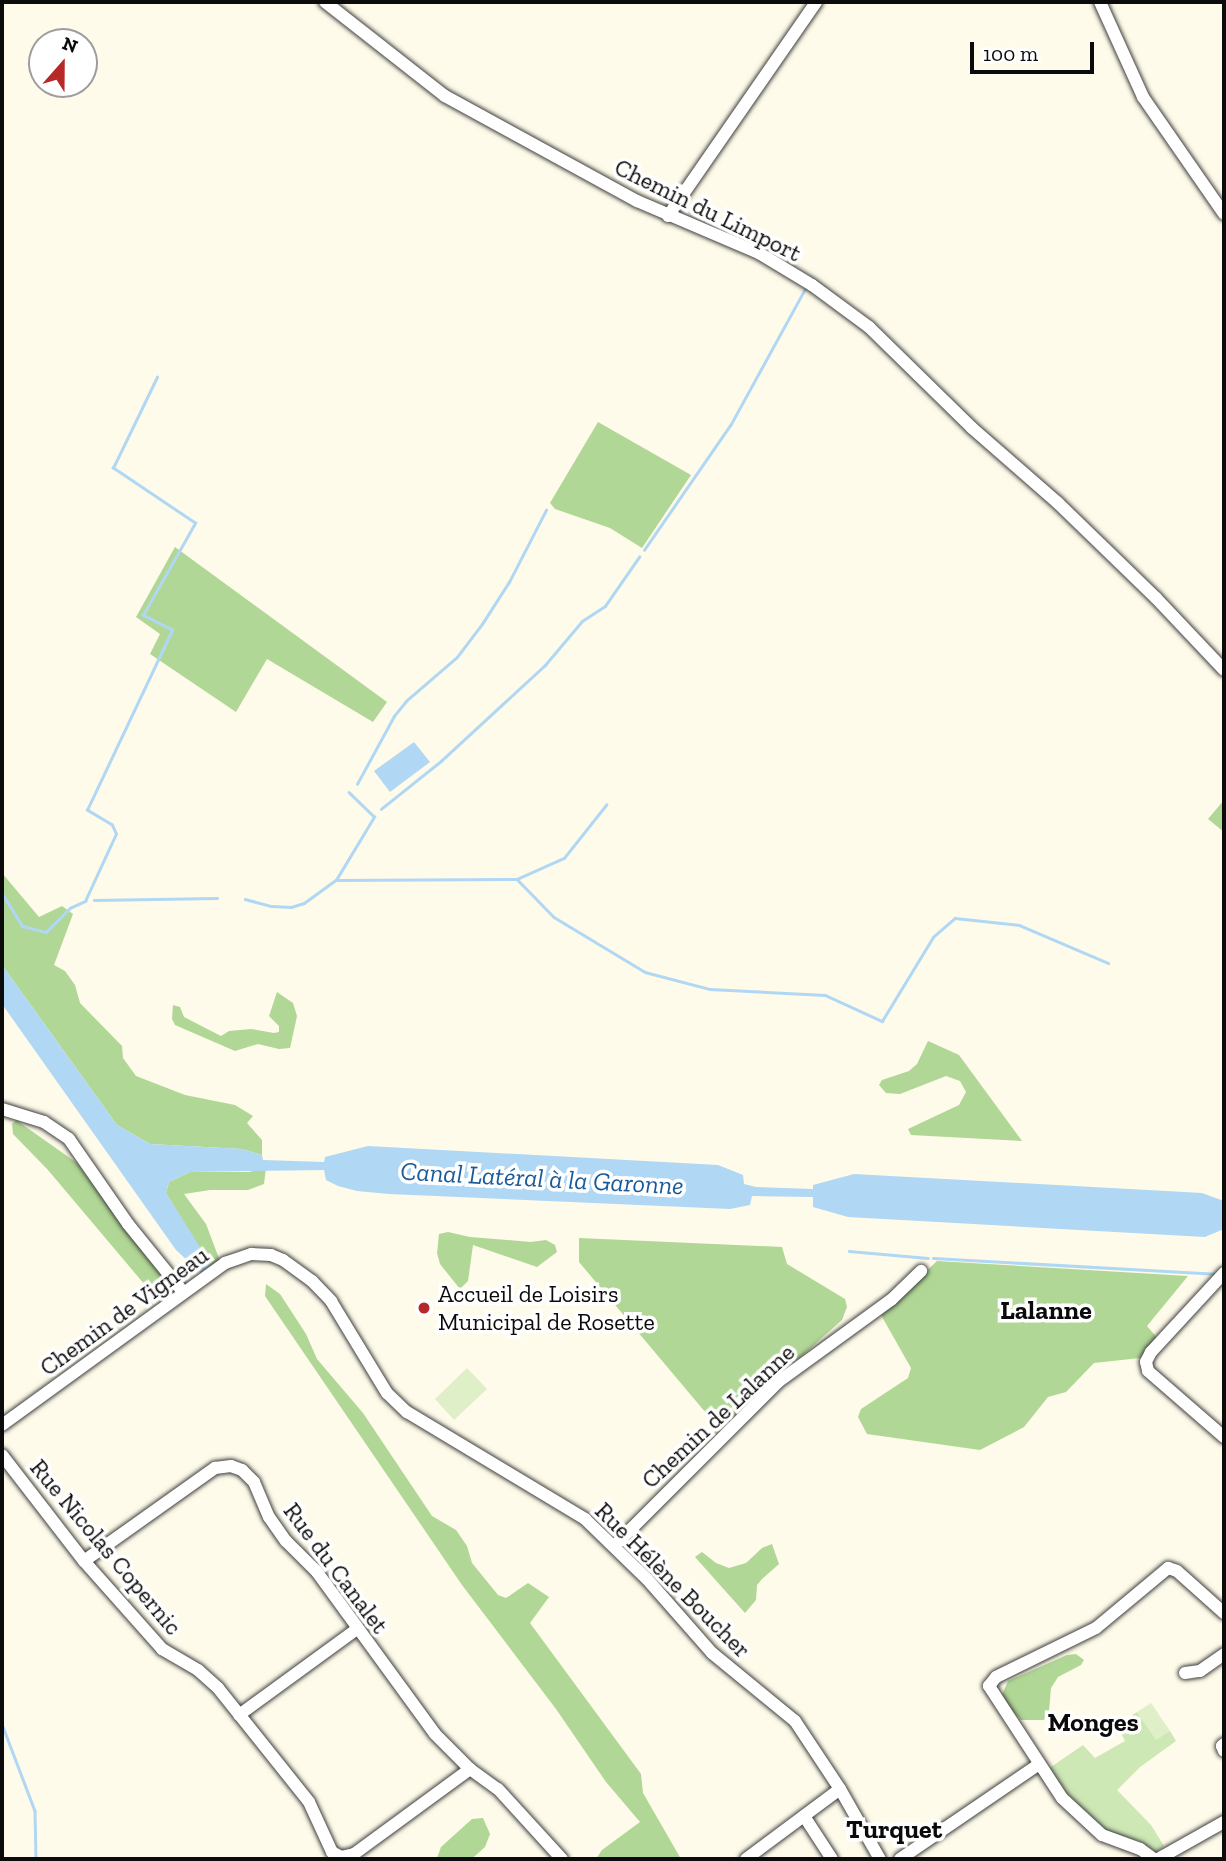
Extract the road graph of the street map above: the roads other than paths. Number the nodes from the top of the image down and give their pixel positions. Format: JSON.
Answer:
{"nodes":[{"id":1,"x":325,"y":2,"type":"edge"},
{"id":2,"x":816,"y":2,"type":"edge"},
{"id":3,"x":1100,"y":2,"type":"edge"},
{"id":4,"x":1224,"y":214,"type":"edge"},
{"id":5,"x":668,"y":216,"type":"junction"},
{"id":6,"x":1224,"y":670,"type":"edge"},
{"id":7,"x":2,"y":1109,"type":"edge"},
{"id":8,"x":237,"y":1256,"type":"joint"},
{"id":9,"x":921,"y":1271,"type":"dead end"},
{"id":10,"x":1224,"y":1273,"type":"edge"},
{"id":11,"x":183,"y":1292,"type":"junction"},
{"id":12,"x":2,"y":1425,"type":"edge"},
{"id":13,"x":1224,"y":1437,"type":"edge"},
{"id":14,"x":2,"y":1455,"type":"edge"},
{"id":15,"x":615,"y":1545,"type":"junction"},
{"id":16,"x":84,"y":1561,"type":"junction"},
{"id":17,"x":1224,"y":1613,"type":"edge"},
{"id":18,"x":357,"y":1629,"type":"junction"},
{"id":19,"x":1224,"y":1654,"type":"edge"},
{"id":20,"x":1185,"y":1673,"type":"dead end"},
{"id":21,"x":239,"y":1715,"type":"junction"},
{"id":22,"x":1224,"y":1744,"type":"edge"},
{"id":23,"x":1224,"y":1751,"type":"edge"},
{"id":24,"x":1038,"y":1765,"type":"junction"},
{"id":25,"x":470,"y":1769,"type":"junction"},
{"id":26,"x":840,"y":1789,"type":"junction"},
{"id":27,"x":804,"y":1816,"type":"junction"},
{"id":28,"x":1224,"y":1822,"type":"edge"},
{"id":29,"x":562,"y":1859,"type":"edge"},
{"id":30,"x":746,"y":1859,"type":"edge"},
{"id":31,"x":832,"y":1859,"type":"edge"},
{"id":32,"x":880,"y":1859,"type":"edge"},
{"id":33,"x":900,"y":1859,"type":"edge"},
{"id":34,"x":1156,"y":1859,"type":"edge"}],
"edges":[{"from":1,"to":5,"type":"street","name":"Chemin du Limport"},
{"from":2,"to":5,"type":"street"},
{"from":3,"to":4,"type":"street"},
{"from":5,"to":6,"type":"street","name":"Chemin du Limport"},
{"from":7,"to":11,"type":"street"},
{"from":8,"to":11,"type":"street","name":"Chemin de Vigneau"},
{"from":8,"to":15,"type":"street","name":"Rue Hélène Boucher"},
{"from":9,"to":15,"type":"street","name":"Chemin de Lalanne"},
{"from":10,"to":13,"type":"street"},
{"from":11,"to":12,"type":"street","name":"Chemin de Vigneau"},
{"from":14,"to":16,"type":"street","name":"Rue Nicolas Copernic"},
{"from":15,"to":26,"type":"street","name":"Rue Hélène Boucher"},
{"from":16,"to":18,"type":"street","name":"Rue du Canalet"},
{"from":16,"to":21,"type":"street","name":"Rue Nicolas Copernic"},
{"from":17,"to":24,"type":"street"},
{"from":18,"to":21,"type":"street"},
{"from":18,"to":25,"type":"street","name":"Rue du Canalet"},
{"from":19,"to":20,"type":"street"},
{"from":21,"to":25,"type":"street","name":"Rue Nicolas Copernic"},
{"from":22,"to":23,"type":"street"},
{"from":24,"to":33,"type":"street"},
{"from":24,"to":34,"type":"street"},
{"from":25,"to":29,"type":"street","name":"Rue du Canalet"},
{"from":26,"to":27,"type":"street"},
{"from":26,"to":32,"type":"street","name":"Rue Hélène Boucher"},
{"from":27,"to":30,"type":"street"},
{"from":27,"to":31,"type":"street"},
{"from":28,"to":34,"type":"street"}]}
